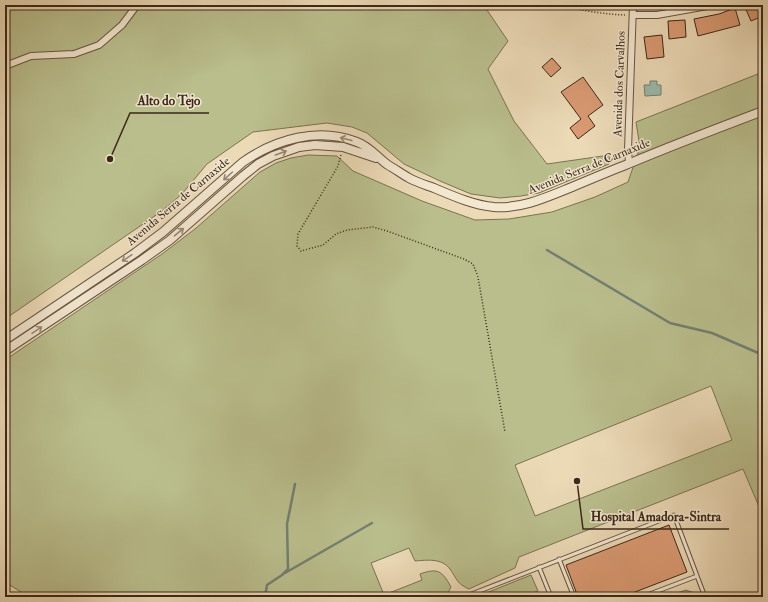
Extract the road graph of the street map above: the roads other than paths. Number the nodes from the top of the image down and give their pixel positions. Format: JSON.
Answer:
{"nodes":[{"id":1,"x":136,"y":5,"type":"edge"},
{"id":2,"x":633,"y":5,"type":"edge"},
{"id":3,"x":713,"y":5,"type":"edge"},
{"id":4,"x":633,"y":15,"type":"junction"},
{"id":5,"x":5,"y":66,"type":"edge"},
{"id":6,"x":763,"y":111,"type":"edge"},
{"id":7,"x":379,"y":158,"type":"junction"},
{"id":8,"x":630,"y":163,"type":"junction"},
{"id":9,"x":5,"y":340,"type":"edge"},
{"id":10,"x":5,"y":351,"type":"edge"},
{"id":11,"x":559,"y":559,"type":"junction"},
{"id":12,"x":539,"y":567,"type":"junction"},
{"id":13,"x":697,"y":576,"type":"junction"},
{"id":14,"x":464,"y":597,"type":"edge"},
{"id":15,"x":551,"y":597,"type":"edge"},
{"id":16,"x":574,"y":597,"type":"edge"},
{"id":17,"x":642,"y":597,"type":"edge"},
{"id":18,"x":705,"y":597,"type":"edge"}],
"edges":[{"from":1,"to":5,"type":"street"},
{"from":2,"to":4,"type":"street","name":"Avenida dos Carvalhos"},
{"from":3,"to":4,"type":"street"},
{"from":4,"to":8,"type":"street","name":"Avenida dos Carvalhos"},
{"from":6,"to":8,"type":"street","name":"Avenida Serra de Carnaxide"},
{"from":7,"to":8,"type":"street","name":"Avenida Serra de Carnaxide"},
{"from":7,"to":9,"type":"street","name":"Avenida Serra de Carnaxide","one_way":true},
{"from":10,"to":7,"type":"street","name":"Avenida Serra de Carnaxide","one_way":true},
{"from":11,"to":12,"type":"lane"},
{"from":11,"to":13,"type":"lane"},
{"from":11,"to":16,"type":"lane"},
{"from":12,"to":14,"type":"lane"},
{"from":12,"to":15,"type":"lane"},
{"from":13,"to":17,"type":"lane"},
{"from":13,"to":18,"type":"lane"}]}
